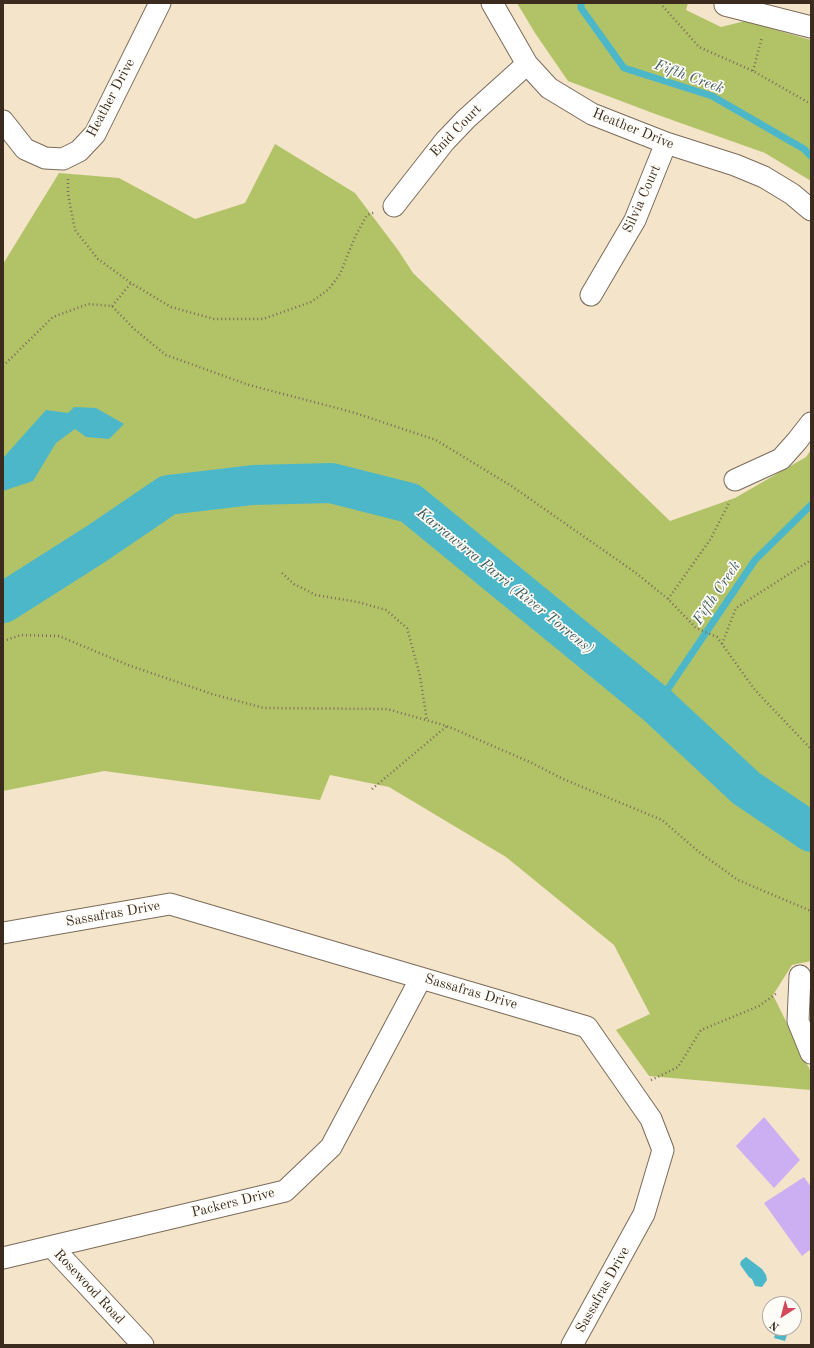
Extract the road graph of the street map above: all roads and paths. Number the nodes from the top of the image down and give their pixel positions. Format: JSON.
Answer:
{"nodes":[{"id":1,"x":160,"y":3,"type":"edge"},
{"id":2,"x":492,"y":3,"type":"edge"},
{"id":3,"x":660,"y":3,"type":"edge"},
{"id":4,"x":725,"y":5,"type":"dead end"},
{"id":5,"x":768,"y":16,"type":"junction"},
{"id":6,"x":811,"y":28,"type":"edge"},
{"id":7,"x":527,"y":64,"type":"junction"},
{"id":8,"x":753,"y":71,"type":"junction"},
{"id":9,"x":811,"y":104,"type":"edge"},
{"id":10,"x":3,"y":120,"type":"edge"},
{"id":11,"x":666,"y":143,"type":"junction"},
{"id":12,"x":69,"y":156,"type":"junction"},
{"id":13,"x":394,"y":206,"type":"joint"},
{"id":14,"x":811,"y":210,"type":"edge"},
{"id":15,"x":131,"y":283,"type":"junction"},
{"id":16,"x":591,"y":295,"type":"dead end"},
{"id":17,"x":112,"y":306,"type":"junction"},
{"id":18,"x":3,"y":366,"type":"edge"},
{"id":19,"x":811,"y":423,"type":"edge"},
{"id":20,"x":739,"y":478,"type":"joint"},
{"id":21,"x":811,"y":560,"type":"edge"},
{"id":22,"x":282,"y":573,"type":"dead end"},
{"id":23,"x":668,"y":599,"type":"junction"},
{"id":24,"x":3,"y":641,"type":"edge"},
{"id":25,"x":722,"y":645,"type":"junction"},
{"id":26,"x":428,"y":721,"type":"junction"},
{"id":27,"x":447,"y":726,"type":"junction"},
{"id":28,"x":811,"y":749,"type":"edge"},
{"id":29,"x":372,"y":790,"type":"dead end"},
{"id":30,"x":811,"y":911,"type":"edge"},
{"id":31,"x":3,"y":933,"type":"edge"},
{"id":32,"x":800,"y":976,"type":"joint"},
{"id":33,"x":421,"y":978,"type":"junction"},
{"id":34,"x":811,"y":1053,"type":"edge"},
{"id":35,"x":631,"y":1090,"type":"junction"},
{"id":36,"x":52,"y":1247,"type":"junction"},
{"id":37,"x":3,"y":1258,"type":"edge"},
{"id":38,"x":143,"y":1345,"type":"edge"},
{"id":39,"x":572,"y":1345,"type":"edge"}],
"edges":[{"from":1,"to":12,"type":"street","name":"Heather Drive"},
{"from":2,"to":7,"type":"street","name":"Heather Drive"},
{"from":3,"to":8,"type":"path"},
{"from":4,"to":5,"type":"street"},
{"from":5,"to":6,"type":"street"},
{"from":5,"to":8,"type":"path"},
{"from":7,"to":11,"type":"street","name":"Heather Drive"},
{"from":7,"to":13,"type":"street","name":"Enid Court"},
{"from":8,"to":9,"type":"path"},
{"from":10,"to":12,"type":"street","name":"Heather Drive"},
{"from":11,"to":14,"type":"street","name":"Heather Drive"},
{"from":11,"to":16,"type":"street","name":"Silvia Court"},
{"from":12,"to":15,"type":"path"},
{"from":13,"to":15,"type":"path"},
{"from":15,"to":17,"type":"path"},
{"from":17,"to":18,"type":"path"},
{"from":17,"to":23,"type":"path"},
{"from":19,"to":20,"type":"street"},
{"from":20,"to":23,"type":"path"},
{"from":21,"to":25,"type":"path"},
{"from":22,"to":26,"type":"path"},
{"from":23,"to":25,"type":"path"},
{"from":24,"to":26,"type":"path"},
{"from":25,"to":28,"type":"path"},
{"from":26,"to":27,"type":"path"},
{"from":27,"to":29,"type":"path"},
{"from":27,"to":30,"type":"path"},
{"from":31,"to":33,"type":"street","name":"Sassafras Drive"},
{"from":32,"to":34,"type":"street"},
{"from":32,"to":35,"type":"path"},
{"from":33,"to":35,"type":"street","name":"Sassafras Drive"},
{"from":33,"to":36,"type":"street","name":"Packers Drive"},
{"from":35,"to":39,"type":"street","name":"Sassafras Drive"},
{"from":36,"to":37,"type":"street","name":"Packers Drive"},
{"from":36,"to":38,"type":"street","name":"Rosewood Road"}]}
